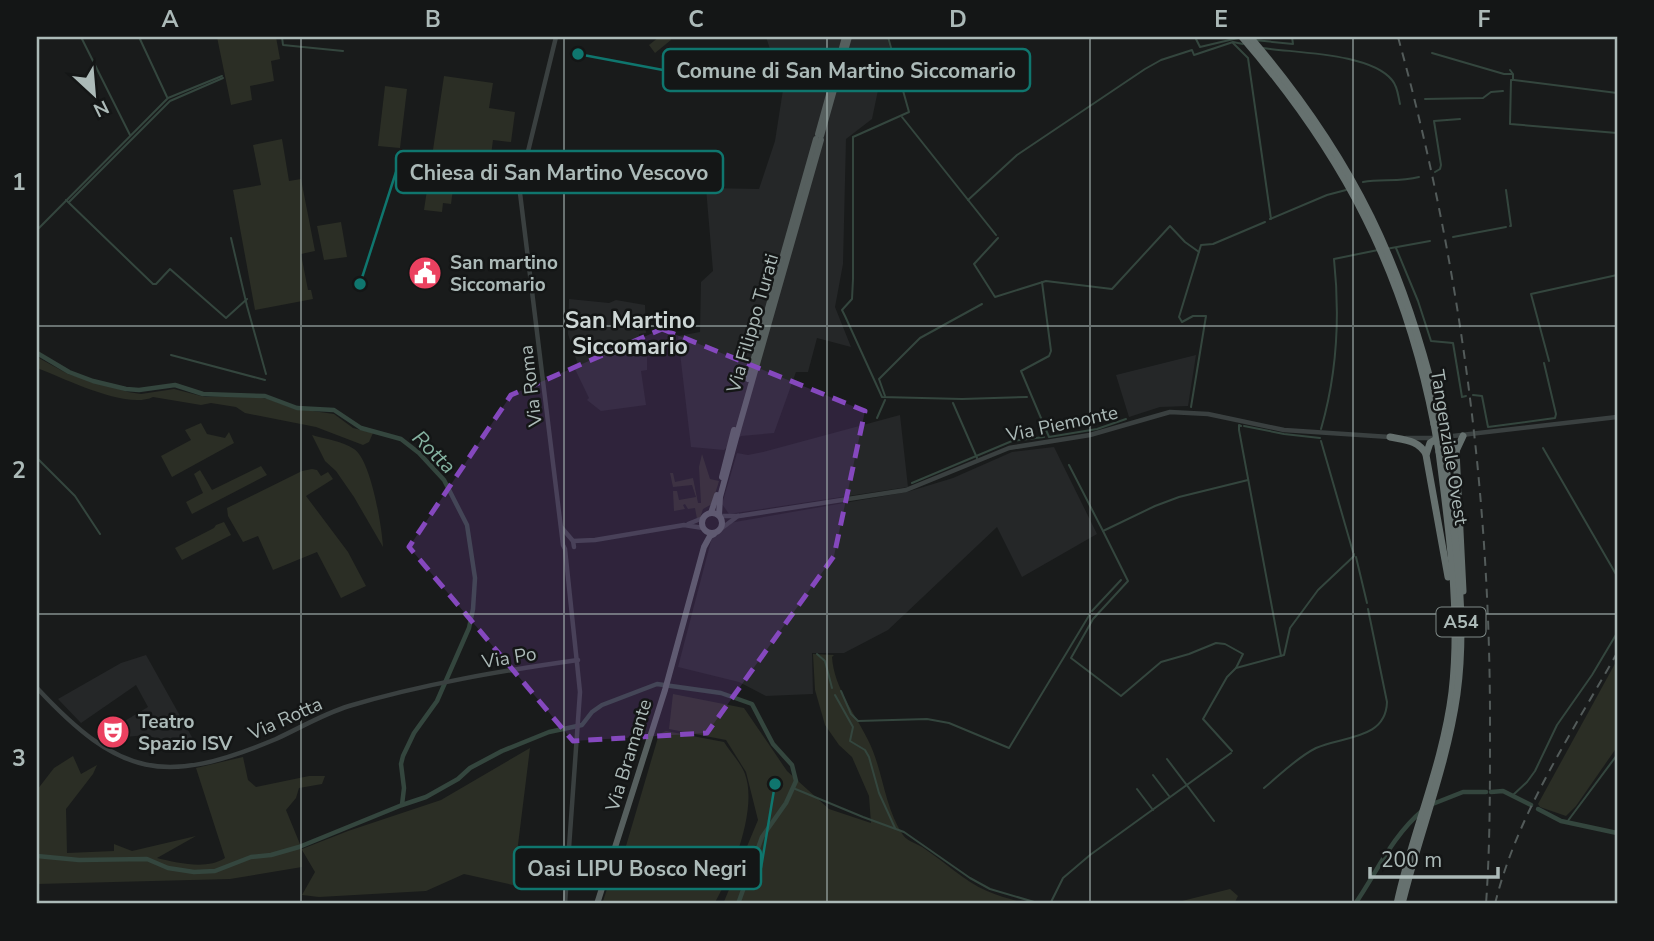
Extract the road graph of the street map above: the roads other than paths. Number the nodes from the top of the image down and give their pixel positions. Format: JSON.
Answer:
{"nodes":[{"id":1,"x":556,"y":37,"type":"edge"},
{"id":2,"x":847,"y":37,"type":"edge"},
{"id":3,"x":1250,"y":42,"type":"edge"},
{"id":4,"x":1617,"y":417,"type":"edge"},
{"id":5,"x":1463,"y":436,"type":"junction"},
{"id":6,"x":1390,"y":437,"type":"junction"},
{"id":7,"x":1442,"y":438,"type":"junction"},
{"id":8,"x":1456,"y":450,"type":"junction"},
{"id":9,"x":1426,"y":455,"type":"junction"},
{"id":10,"x":717,"y":515,"type":"junction"},
{"id":11,"x":739,"y":516,"type":"junction"},
{"id":12,"x":703,"y":519,"type":"junction"},
{"id":13,"x":684,"y":525,"type":"junction"},
{"id":14,"x":562,"y":526,"type":"junction"},
{"id":15,"x":722,"y":528,"type":"junction"},
{"id":16,"x":704,"y":529,"type":"junction"},
{"id":17,"x":714,"y":534,"type":"junction"},
{"id":18,"x":564,"y":541,"type":"junction"},
{"id":19,"x":572,"y":543,"type":"junction"},
{"id":20,"x":704,"y":547,"type":"junction"},
{"id":21,"x":565,"y":549,"type":"junction"},
{"id":22,"x":565,"y":560,"type":"junction"},
{"id":23,"x":1459,"y":638,"type":"junction"},
{"id":24,"x":578,"y":660,"type":"junction"},
{"id":25,"x":445,"y":682,"type":"joint"},
{"id":26,"x":37,"y":688,"type":"edge"},
{"id":27,"x":565,"y":904,"type":"edge"},
{"id":28,"x":597,"y":904,"type":"edge"},
{"id":29,"x":1400,"y":904,"type":"edge"}],
"edges":[{"from":1,"to":14,"type":"street","name":"Via Roma"},
{"from":2,"to":10,"type":"main road","name":"Via Filippo Turati"},
{"from":3,"to":23,"type":"highway","name":"Tangenziale Ovest","number":"A54","bridge":true},
{"from":4,"to":5,"type":"street","name":"Via Piemonte"},
{"from":5,"to":7,"type":"street","name":"Via Piemonte"},
{"from":5,"to":8,"type":"highway"},
{"from":6,"to":7,"type":"street","name":"Via Piemonte"},
{"from":6,"to":9,"type":"highway"},
{"from":6,"to":11,"type":"street","name":"Via Piemonte"},
{"from":7,"to":8,"type":"highway"},
{"from":7,"to":9,"type":"highway"},
{"from":8,"to":23,"type":"highway"},
{"from":9,"to":23,"type":"highway"},
{"from":10,"to":11,"type":"street","name":"Via Piemonte"},
{"from":10,"to":12,"type":"main road"},
{"from":10,"to":15,"type":"main road"},
{"from":11,"to":15,"type":"street","name":"Via Piemonte"},
{"from":12,"to":13,"type":"street"},
{"from":12,"to":16,"type":"main road"},
{"from":13,"to":16,"type":"street"},
{"from":13,"to":19,"type":"street"},
{"from":14,"to":18,"type":"street","name":"Via Roma"},
{"from":14,"to":19,"type":"street","name":"Via Roma"},
{"from":15,"to":17,"type":"main road"},
{"from":16,"to":17,"type":"main road"},
{"from":16,"to":20,"type":"main road"},
{"from":17,"to":20,"type":"main road"},
{"from":18,"to":19,"type":"street"},
{"from":18,"to":21,"type":"street","name":"Via Roma"},
{"from":19,"to":21,"type":"street"},
{"from":19,"to":22,"type":"street"},
{"from":20,"to":28,"type":"main road","name":"Via Bramante"},
{"from":21,"to":22,"type":"street"},
{"from":22,"to":24,"type":"street"},
{"from":23,"to":29,"type":"highway","name":"Tangenziale Ovest","number":"A54"},
{"from":24,"to":25,"type":"street","name":"Via Po"},
{"from":24,"to":27,"type":"street","name":"Via Bramante"},
{"from":25,"to":26,"type":"street","name":"Via Rotta"}]}
